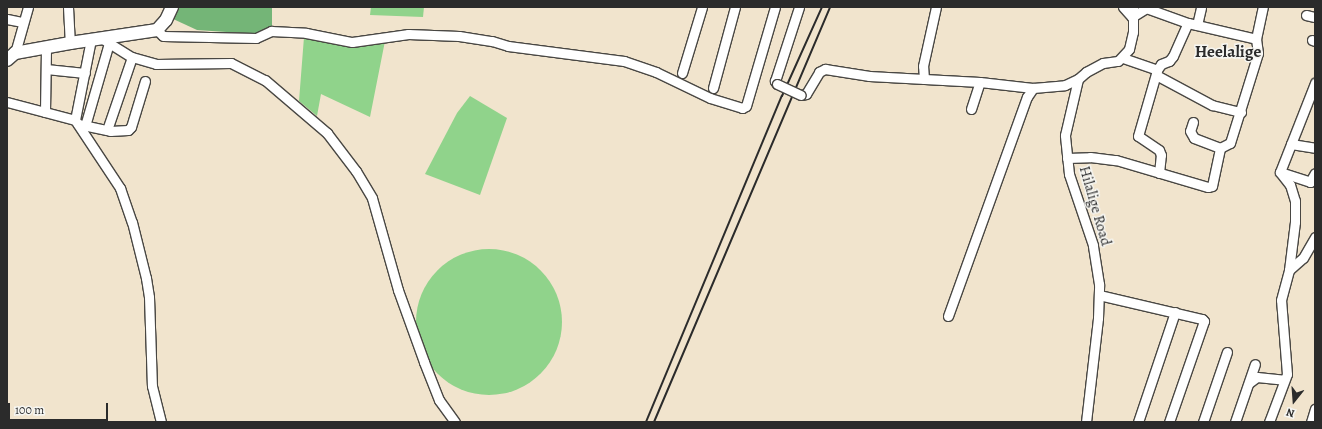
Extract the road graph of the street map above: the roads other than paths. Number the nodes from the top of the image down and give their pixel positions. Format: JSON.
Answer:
{"nodes":[{"id":1,"x":28,"y":7,"type":"edge"},
{"id":2,"x":68,"y":7,"type":"edge"},
{"id":3,"x":172,"y":7,"type":"edge"},
{"id":4,"x":702,"y":7,"type":"edge"},
{"id":5,"x":735,"y":7,"type":"edge"},
{"id":6,"x":775,"y":7,"type":"edge"},
{"id":7,"x":799,"y":7,"type":"edge"},
{"id":8,"x":936,"y":7,"type":"edge"},
{"id":9,"x":1123,"y":7,"type":"edge"},
{"id":10,"x":1133,"y":7,"type":"edge"},
{"id":11,"x":1201,"y":7,"type":"edge"},
{"id":12,"x":1263,"y":7,"type":"edge"},
{"id":13,"x":1147,"y":8,"type":"edge"},
{"id":14,"x":1132,"y":17,"type":"junction"},
{"id":15,"x":7,"y":19,"type":"edge"},
{"id":16,"x":23,"y":22,"type":"junction"},
{"id":17,"x":1192,"y":24,"type":"junction"},
{"id":18,"x":157,"y":30,"type":"junction"},
{"id":19,"x":1256,"y":39,"type":"junction"},
{"id":20,"x":100,"y":40,"type":"junction"},
{"id":21,"x":70,"y":43,"type":"junction"},
{"id":22,"x":46,"y":48,"type":"junction"},
{"id":23,"x":11,"y":57,"type":"edge"},
{"id":24,"x":132,"y":57,"type":"junction"},
{"id":25,"x":1123,"y":58,"type":"junction"},
{"id":26,"x":46,"y":69,"type":"junction"},
{"id":27,"x":1156,"y":72,"type":"junction"},
{"id":28,"x":85,"y":73,"type":"junction"},
{"id":29,"x":682,"y":73,"type":"dead end"},
{"id":30,"x":924,"y":79,"type":"junction"},
{"id":31,"x":1078,"y":79,"type":"junction"},
{"id":32,"x":145,"y":81,"type":"dead end"},
{"id":33,"x":980,"y":82,"type":"junction"},
{"id":34,"x":1315,"y":83,"type":"edge"},
{"id":35,"x":713,"y":88,"type":"dead end"},
{"id":36,"x":1033,"y":88,"type":"junction"},
{"id":37,"x":7,"y":102,"type":"edge"},
{"id":38,"x":971,"y":109,"type":"dead end"},
{"id":39,"x":45,"y":112,"type":"junction"},
{"id":40,"x":1241,"y":112,"type":"junction"},
{"id":41,"x":1193,"y":122,"type":"dead end"},
{"id":42,"x":79,"y":123,"type":"junction"},
{"id":43,"x":107,"y":130,"type":"junction"},
{"id":44,"x":1291,"y":144,"type":"junction"},
{"id":45,"x":1220,"y":148,"type":"junction"},
{"id":46,"x":1315,"y":148,"type":"edge"},
{"id":47,"x":1067,"y":158,"type":"junction"},
{"id":48,"x":1280,"y":172,"type":"junction"},
{"id":49,"x":1159,"y":174,"type":"junction"},
{"id":50,"x":1315,"y":174,"type":"edge"},
{"id":51,"x":1315,"y":237,"type":"edge"},
{"id":52,"x":1289,"y":270,"type":"junction"},
{"id":53,"x":1099,"y":295,"type":"junction"},
{"id":54,"x":1175,"y":312,"type":"junction"},
{"id":55,"x":948,"y":316,"type":"dead end"},
{"id":56,"x":1227,"y":352,"type":"dead end"},
{"id":57,"x":1255,"y":364,"type":"dead end"},
{"id":58,"x":1284,"y":380,"type":"junction"},
{"id":59,"x":1249,"y":383,"type":"junction"},
{"id":60,"x":1315,"y":409,"type":"edge"},
{"id":61,"x":161,"y":422,"type":"edge"},
{"id":62,"x":455,"y":422,"type":"edge"},
{"id":63,"x":1086,"y":422,"type":"edge"},
{"id":64,"x":1138,"y":422,"type":"edge"},
{"id":65,"x":1169,"y":422,"type":"edge"},
{"id":66,"x":1203,"y":422,"type":"edge"},
{"id":67,"x":1235,"y":422,"type":"edge"},
{"id":68,"x":1269,"y":422,"type":"edge"},
{"id":69,"x":1311,"y":422,"type":"edge"}],
"edges":[{"from":1,"to":16,"type":"street"},
{"from":2,"to":21,"type":"street"},
{"from":3,"to":18,"type":"main road"},
{"from":4,"to":29,"type":"street"},
{"from":5,"to":35,"type":"street"},
{"from":6,"to":18,"type":"street"},
{"from":7,"to":30,"type":"street","bridge":true},
{"from":8,"to":30,"type":"street"},
{"from":9,"to":14,"type":"street"},
{"from":10,"to":14,"type":"street"},
{"from":11,"to":17,"type":"street"},
{"from":12,"to":19,"type":"street"},
{"from":13,"to":14,"type":"street"},
{"from":13,"to":17,"type":"street"},
{"from":14,"to":25,"type":"street"},
{"from":15,"to":16,"type":"street"},
{"from":16,"to":23,"type":"street"},
{"from":17,"to":19,"type":"street"},
{"from":17,"to":27,"type":"street"},
{"from":18,"to":20,"type":"main road"},
{"from":19,"to":40,"type":"street"},
{"from":20,"to":21,"type":"main road"},
{"from":20,"to":24,"type":"street"},
{"from":20,"to":28,"type":"street"},
{"from":20,"to":42,"type":"street"},
{"from":21,"to":22,"type":"main road"},
{"from":22,"to":23,"type":"main road"},
{"from":22,"to":26,"type":"street"},
{"from":24,"to":43,"type":"street"},
{"from":24,"to":62,"type":"street"},
{"from":25,"to":27,"type":"street"},
{"from":25,"to":31,"type":"street"},
{"from":26,"to":28,"type":"street"},
{"from":26,"to":39,"type":"street"},
{"from":27,"to":40,"type":"street"},
{"from":27,"to":49,"type":"street"},
{"from":28,"to":42,"type":"street"},
{"from":30,"to":33,"type":"street"},
{"from":31,"to":36,"type":"street"},
{"from":31,"to":47,"type":"street","name":"Hilalige Road"},
{"from":32,"to":43,"type":"street"},
{"from":33,"to":36,"type":"street"},
{"from":33,"to":38,"type":"street"},
{"from":34,"to":44,"type":"street"},
{"from":36,"to":55,"type":"street"},
{"from":37,"to":39,"type":"street"},
{"from":39,"to":42,"type":"street"},
{"from":40,"to":45,"type":"street"},
{"from":41,"to":45,"type":"street"},
{"from":42,"to":43,"type":"street"},
{"from":42,"to":61,"type":"street"},
{"from":44,"to":46,"type":"street"},
{"from":44,"to":48,"type":"street"},
{"from":45,"to":49,"type":"street"},
{"from":47,"to":49,"type":"street"},
{"from":47,"to":53,"type":"street","name":"Hilalige Road"},
{"from":48,"to":50,"type":"street"},
{"from":48,"to":52,"type":"street"},
{"from":51,"to":52,"type":"street"},
{"from":52,"to":58,"type":"street"},
{"from":53,"to":54,"type":"street"},
{"from":53,"to":63,"type":"street","name":"Hilalige Road"},
{"from":54,"to":64,"type":"street"},
{"from":54,"to":65,"type":"street"},
{"from":56,"to":66,"type":"street"},
{"from":57,"to":59,"type":"street"},
{"from":58,"to":59,"type":"street"},
{"from":58,"to":68,"type":"street"},
{"from":59,"to":67,"type":"street"},
{"from":60,"to":69,"type":"street"}]}
